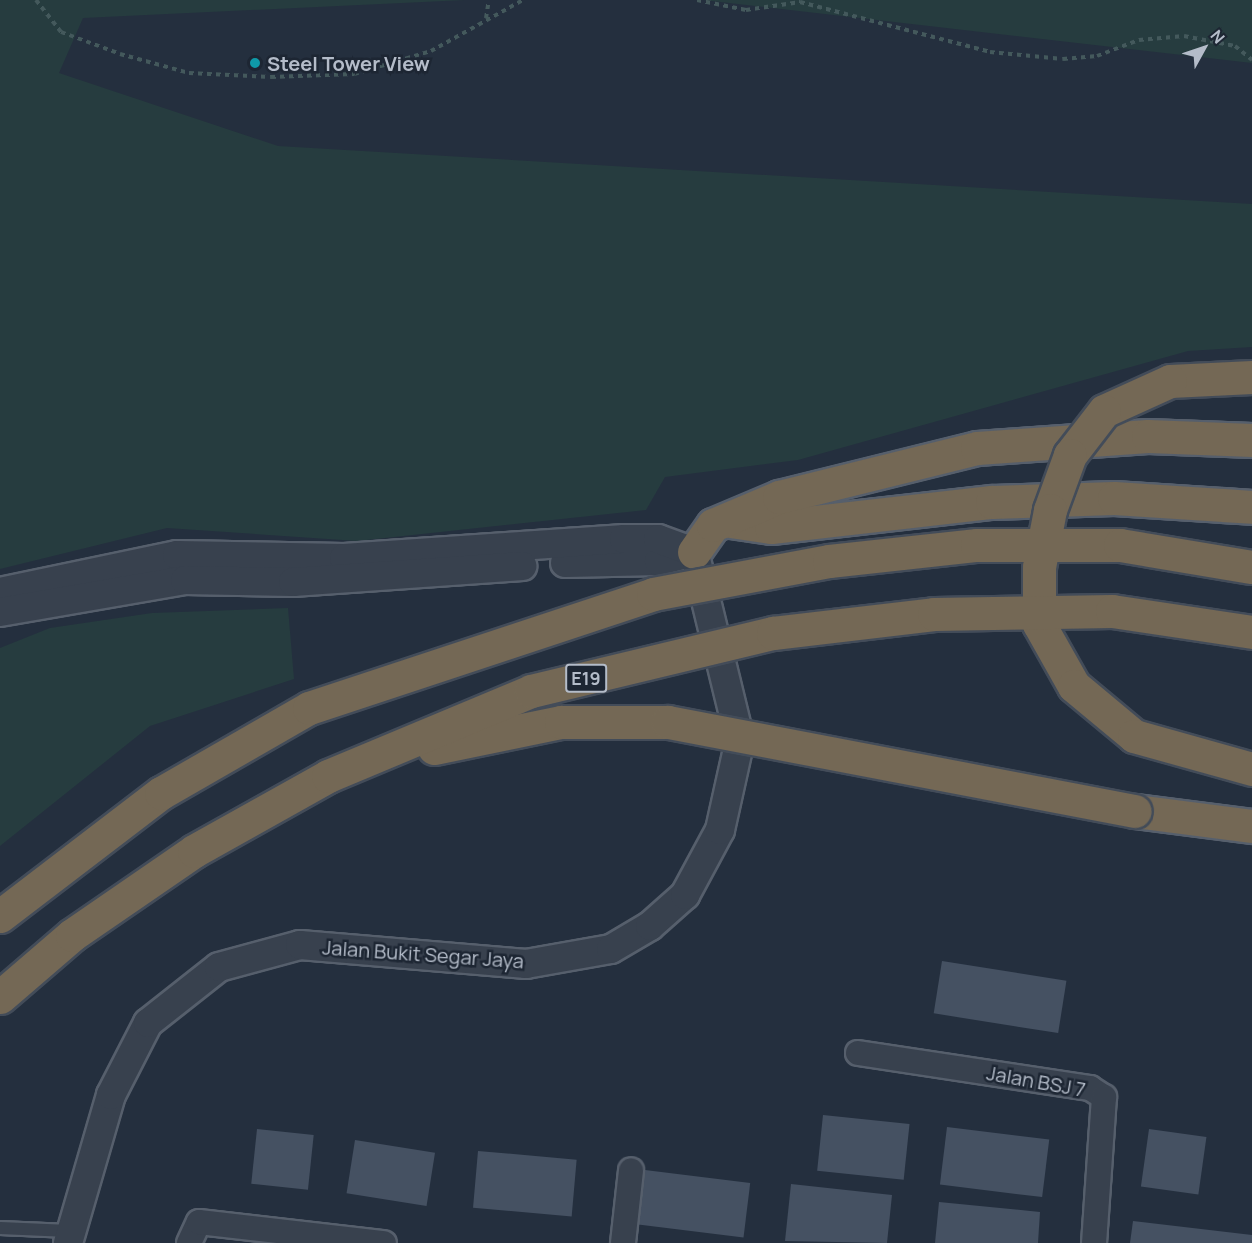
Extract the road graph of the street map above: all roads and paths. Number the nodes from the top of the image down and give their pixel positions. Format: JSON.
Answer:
{"nodes":[{"id":1,"x":36,"y":0,"type":"edge"},
{"id":2,"x":489,"y":0,"type":"edge"},
{"id":3,"x":523,"y":0,"type":"edge"},
{"id":4,"x":698,"y":0,"type":"edge"},
{"id":5,"x":486,"y":18,"type":"junction"},
{"id":6,"x":1252,"y":60,"type":"edge"},
{"id":7,"x":1252,"y":377,"type":"edge"},
{"id":8,"x":1252,"y":440,"type":"edge"},
{"id":9,"x":1252,"y":507,"type":"edge"},
{"id":10,"x":730,"y":521,"type":"junction"},
{"id":11,"x":694,"y":552,"type":"junction"},
{"id":12,"x":1252,"y":567,"type":"edge"},
{"id":13,"x":0,"y":592,"type":"edge"},
{"id":14,"x":0,"y":612,"type":"edge"},
{"id":15,"x":1252,"y":632,"type":"edge"},
{"id":16,"x":1252,"y":769,"type":"edge"},
{"id":17,"x":328,"y":776,"type":"junction"},
{"id":18,"x":1252,"y":826,"type":"edge"},
{"id":19,"x":0,"y":916,"type":"edge"},
{"id":20,"x":0,"y":997,"type":"edge"},
{"id":21,"x":858,"y":1053,"type":"dead end"},
{"id":22,"x":631,"y":1170,"type":"dead end"},
{"id":23,"x":0,"y":1228,"type":"edge"},
{"id":24,"x":68,"y":1237,"type":"edge"},
{"id":25,"x":189,"y":1243,"type":"edge"},
{"id":26,"x":384,"y":1243,"type":"edge"},
{"id":27,"x":623,"y":1243,"type":"edge"},
{"id":28,"x":1094,"y":1243,"type":"edge"}],
"edges":[{"from":1,"to":5,"type":"path"},
{"from":2,"to":5,"type":"path"},
{"from":3,"to":5,"type":"path"},
{"from":4,"to":6,"type":"path"},
{"from":7,"to":16,"type":"highway","bridge":true},
{"from":8,"to":10,"type":"highway"},
{"from":9,"to":10,"type":"highway"},
{"from":10,"to":11,"type":"highway"},
{"from":11,"to":13,"type":"street"},
{"from":11,"to":14,"type":"street"},
{"from":11,"to":24,"type":"street","name":"Jalan Bukit Segar Jaya"},
{"from":12,"to":19,"type":"highway","bridge":true},
{"from":15,"to":17,"type":"highway","number":"E19","bridge":true},
{"from":17,"to":18,"type":"highway","bridge":true},
{"from":17,"to":20,"type":"highway","number":"E19","bridge":true},
{"from":21,"to":28,"type":"street","name":"Jalan BSJ 7"},
{"from":22,"to":27,"type":"street"},
{"from":23,"to":24,"type":"lane"},
{"from":25,"to":26,"type":"street"}]}
